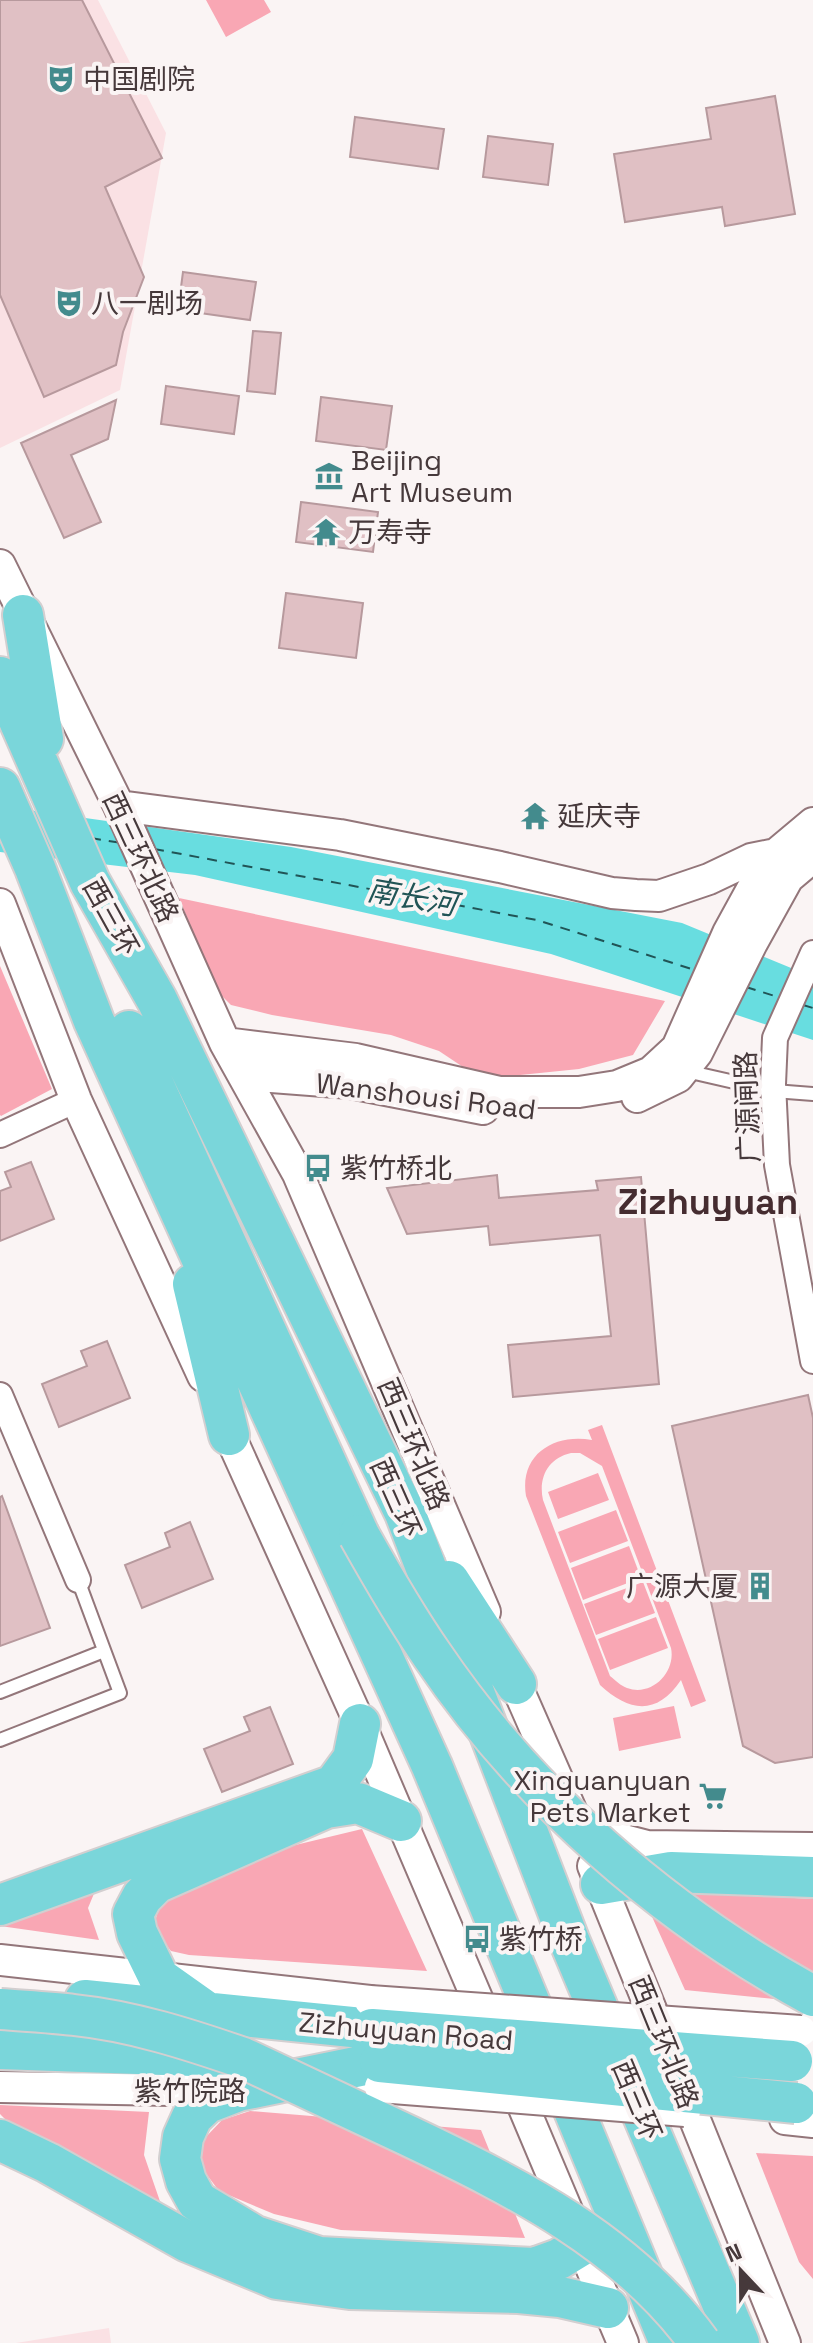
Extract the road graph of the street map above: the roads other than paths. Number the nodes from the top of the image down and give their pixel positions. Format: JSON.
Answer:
{"nodes":[{"id":1,"x":0,"y":565,"type":"edge"},
{"id":2,"x":23,"y":615,"type":"junction"},
{"id":3,"x":0,"y":677,"type":"edge"},
{"id":4,"x":0,"y":788,"type":"edge"},
{"id":5,"x":52,"y":794,"type":"junction"},
{"id":6,"x":119,"y":806,"type":"junction"},
{"id":7,"x":813,"y":823,"type":"edge"},
{"id":8,"x":776,"y":854,"type":"junction"},
{"id":9,"x":813,"y":857,"type":"edge"},
{"id":10,"x":35,"y":868,"type":"junction"},
{"id":11,"x":0,"y":904,"type":"edge"},
{"id":12,"x":740,"y":938,"type":"junction"},
{"id":13,"x":813,"y":953,"type":"edge"},
{"id":14,"x":704,"y":1016,"type":"junction"},
{"id":15,"x":225,"y":1043,"type":"junction"},
{"id":16,"x":683,"y":1070,"type":"junction"},
{"id":17,"x":244,"y":1075,"type":"junction"},
{"id":18,"x":774,"y":1091,"type":"junction"},
{"id":19,"x":813,"y":1094,"type":"edge"},
{"id":20,"x":76,"y":1100,"type":"junction"},
{"id":21,"x":0,"y":1135,"type":"edge"},
{"id":22,"x":170,"y":1191,"type":"junction"},
{"id":23,"x":813,"y":1361,"type":"edge"},
{"id":24,"x":0,"y":1395,"type":"edge"},
{"id":25,"x":229,"y":1435,"type":"junction"},
{"id":26,"x":379,"y":1525,"type":"junction"},
{"id":27,"x":78,"y":1580,"type":"joint"},
{"id":28,"x":104,"y":1651,"type":"junction"},
{"id":29,"x":516,"y":1684,"type":"junction"},
{"id":30,"x":0,"y":1692,"type":"edge"},
{"id":31,"x":360,"y":1724,"type":"junction"},
{"id":32,"x":0,"y":1740,"type":"edge"},
{"id":33,"x":401,"y":1821,"type":"junction"},
{"id":34,"x":578,"y":1828,"type":"junction"},
{"id":35,"x":813,"y":1848,"type":"edge"},
{"id":36,"x":813,"y":1877,"type":"edge"},
{"id":37,"x":601,"y":1884,"type":"junction"},
{"id":38,"x":0,"y":1905,"type":"edge"},
{"id":39,"x":0,"y":1960,"type":"edge"},
{"id":40,"x":813,"y":1975,"type":"edge"},
{"id":41,"x":159,"y":1978,"type":"junction"},
{"id":42,"x":0,"y":1992,"type":"edge"},
{"id":43,"x":0,"y":2009,"type":"edge"},
{"id":44,"x":207,"y":2012,"type":"junction"},
{"id":45,"x":0,"y":2025,"type":"edge"},
{"id":46,"x":806,"y":2036,"type":"edge"},
{"id":47,"x":375,"y":2045,"type":"junction"},
{"id":48,"x":0,"y":2049,"type":"edge"},
{"id":49,"x":0,"y":2087,"type":"edge"},
{"id":50,"x":238,"y":2091,"type":"junction"},
{"id":51,"x":802,"y":2112,"type":"edge"},
{"id":52,"x":0,"y":2140,"type":"edge"},
{"id":53,"x":582,"y":2245,"type":"junction"},
{"id":54,"x":615,"y":2326,"type":"edge"},
{"id":55,"x":670,"y":2343,"type":"edge"},
{"id":56,"x":678,"y":2343,"type":"edge"},
{"id":57,"x":700,"y":2343,"type":"edge"},
{"id":58,"x":739,"y":2343,"type":"edge"},
{"id":59,"x":785,"y":2343,"type":"edge"}],
"edges":[{"from":1,"to":2,"type":"street","name":"西三环北路"},
{"from":2,"to":5,"type":"highway"},
{"from":2,"to":6,"type":"street","name":"西三环北路"},
{"from":3,"to":5,"type":"highway","name":"西三环"},
{"from":4,"to":10,"type":"highway","name":"西三环"},
{"from":5,"to":26,"type":"highway","name":"西三环"},
{"from":6,"to":8,"type":"street"},
{"from":6,"to":15,"type":"street","name":"西三环北路"},
{"from":7,"to":8,"type":"street"},
{"from":8,"to":12,"type":"street"},
{"from":9,"to":12,"type":"street"},
{"from":10,"to":22,"type":"highway","name":"西三环"},
{"from":10,"to":26,"type":"highway"},
{"from":11,"to":20,"type":"street"},
{"from":12,"to":14,"type":"street"},
{"from":13,"to":18,"type":"street","name":"广源闸路"},
{"from":14,"to":15,"type":"street"},
{"from":14,"to":16,"type":"street","name":"Wanshousi Road"},
{"from":15,"to":17,"type":"street","name":"西三环北路"},
{"from":16,"to":17,"type":"street","name":"Wanshousi Road"},
{"from":16,"to":18,"type":"lane"},
{"from":17,"to":29,"type":"street","name":"西三环北路"},
{"from":18,"to":19,"type":"lane"},
{"from":18,"to":23,"type":"street","name":"广源闸路"},
{"from":20,"to":21,"type":"street"},
{"from":20,"to":25,"type":"street"},
{"from":22,"to":25,"type":"highway"},
{"from":22,"to":55,"type":"highway","name":"西三环"},
{"from":24,"to":27,"type":"street"},
{"from":25,"to":31,"type":"street"},
{"from":26,"to":29,"type":"highway"},
{"from":26,"to":40,"type":"highway"},
{"from":26,"to":46,"type":"highway","bridge":true},
{"from":26,"to":58,"type":"highway","name":"西三环"},
{"from":27,"to":28,"type":"lane"},
{"from":28,"to":30,"type":"lane"},
{"from":28,"to":32,"type":"lane"},
{"from":29,"to":34,"type":"street","name":"西三环北路"},
{"from":31,"to":33,"type":"street"},
{"from":31,"to":38,"type":"highway"},
{"from":33,"to":41,"type":"highway"},
{"from":33,"to":53,"type":"street"},
{"from":34,"to":35,"type":"street"},
{"from":34,"to":37,"type":"street","name":"西三环北路"},
{"from":36,"to":37,"type":"highway"},
{"from":37,"to":59,"type":"street","name":"西三环北路"},
{"from":39,"to":41,"type":"street"},
{"from":41,"to":44,"type":"highway"},
{"from":41,"to":47,"type":"street"},
{"from":42,"to":44,"type":"highway","name":"Zizhuyuan Road"},
{"from":43,"to":57,"type":"highway","bridge":true},
{"from":44,"to":47,"type":"highway","name":"Zizhuyuan Road"},
{"from":45,"to":56,"type":"highway"},
{"from":46,"to":47,"type":"highway","name":"Zizhuyuan Road","bridge":true},
{"from":47,"to":48,"type":"highway","name":"Zizhuyuan Road"},
{"from":47,"to":50,"type":"highway"},
{"from":47,"to":51,"type":"highway","name":"Zizhuyuan Road","bridge":true},
{"from":49,"to":50,"type":"street","name":"紫竹院路"},
{"from":50,"to":53,"type":"highway"},
{"from":52,"to":54,"type":"highway"},
{"from":53,"to":54,"type":"street"}]}
